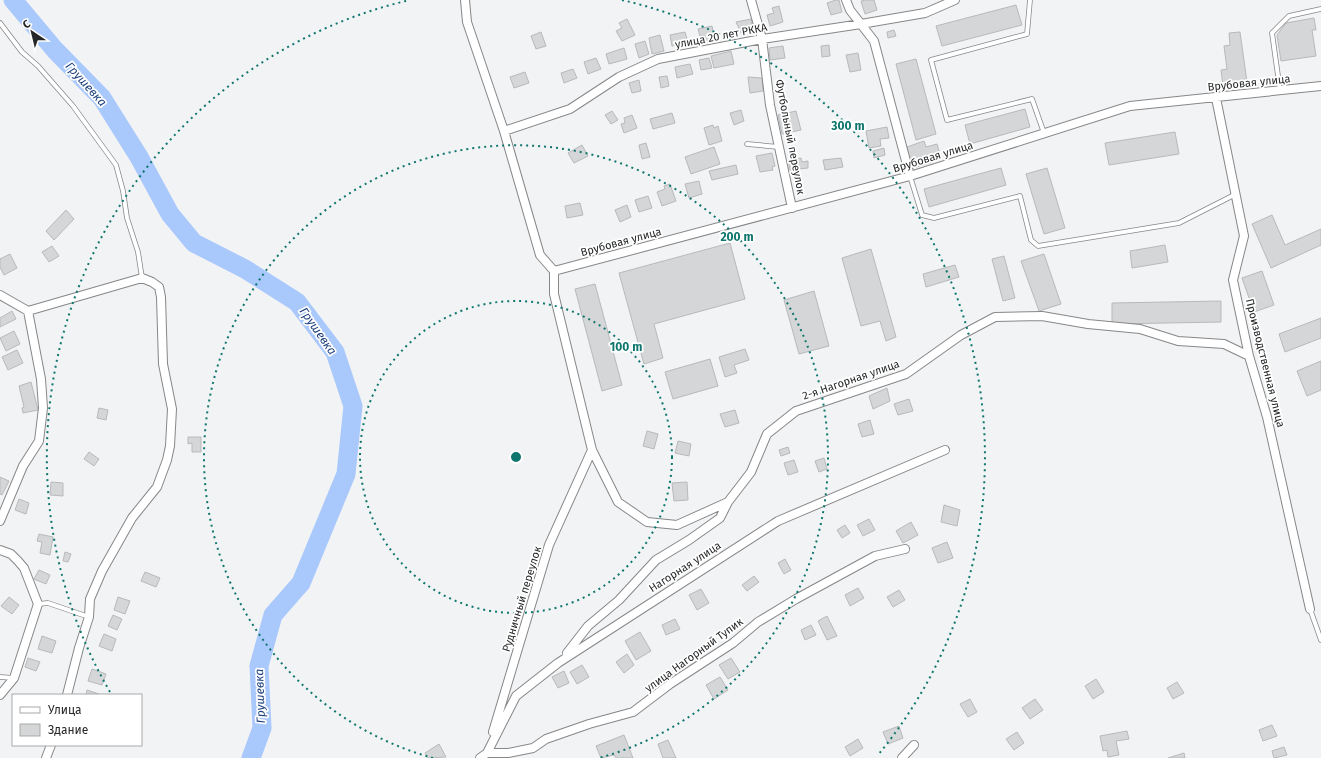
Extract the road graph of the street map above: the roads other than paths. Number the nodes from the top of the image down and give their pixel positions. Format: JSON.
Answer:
{"nodes":[{"id":1,"x":464,"y":0,"type":"edge"},
{"id":2,"x":750,"y":0,"type":"edge"},
{"id":3,"x":846,"y":0,"type":"edge"},
{"id":4,"x":955,"y":0,"type":"edge"},
{"id":5,"x":1030,"y":0,"type":"edge"},
{"id":6,"x":1321,"y":9,"type":"edge"},
{"id":7,"x":0,"y":23,"type":"edge"},
{"id":8,"x":861,"y":24,"type":"junction"},
{"id":9,"x":762,"y":39,"type":"junction"},
{"id":10,"x":1321,"y":86,"type":"edge"},
{"id":11,"x":1280,"y":90,"type":"junction"},
{"id":12,"x":1216,"y":98,"type":"junction"},
{"id":13,"x":504,"y":131,"type":"junction"},
{"id":14,"x":1044,"y":133,"type":"junction"},
{"id":15,"x":747,"y":144,"type":"dead end"},
{"id":16,"x":779,"y":147,"type":"junction"},
{"id":17,"x":910,"y":176,"type":"junction"},
{"id":18,"x":1237,"y":194,"type":"junction"},
{"id":19,"x":792,"y":208,"type":"junction"},
{"id":20,"x":554,"y":271,"type":"junction"},
{"id":21,"x":142,"y":278,"type":"junction"},
{"id":22,"x":0,"y":295,"type":"edge"},
{"id":23,"x":28,"y":311,"type":"junction"},
{"id":24,"x":1249,"y":356,"type":"junction"},
{"id":25,"x":592,"y":450,"type":"junction"},
{"id":26,"x":945,"y":450,"type":"dead end"},
{"id":27,"x":728,"y":502,"type":"junction"},
{"id":28,"x":0,"y":521,"type":"edge"},
{"id":29,"x":905,"y":549,"type":"dead end"},
{"id":30,"x":0,"y":550,"type":"edge"},
{"id":31,"x":38,"y":604,"type":"junction"},
{"id":32,"x":1310,"y":609,"type":"joint"},
{"id":33,"x":89,"y":617,"type":"junction"},
{"id":34,"x":1321,"y":640,"type":"edge"},
{"id":35,"x":558,"y":663,"type":"junction"},
{"id":36,"x":0,"y":677,"type":"edge"},
{"id":37,"x":14,"y":678,"type":"junction"},
{"id":38,"x":67,"y":694,"type":"edge"},
{"id":39,"x":0,"y":695,"type":"edge"},
{"id":40,"x":914,"y":744,"type":"dead end"},
{"id":41,"x":51,"y":746,"type":"edge"},
{"id":42,"x":484,"y":756,"type":"edge"},
{"id":43,"x":46,"y":758,"type":"edge"},
{"id":44,"x":902,"y":758,"type":"edge"}],
"edges":[{"from":1,"to":13,"type":"street"},
{"from":2,"to":9,"type":"street","name":"Футбольный переулок"},
{"from":3,"to":8,"type":"street"},
{"from":4,"to":8,"type":"street","name":"улица 20 лет РККА"},
{"from":5,"to":14,"type":"lane"},
{"from":6,"to":11,"type":"lane"},
{"from":7,"to":21,"type":"lane"},
{"from":8,"to":9,"type":"street","name":"улица 20 лет РККА"},
{"from":8,"to":17,"type":"street"},
{"from":9,"to":13,"type":"street","name":"улица 20 лет РККА"},
{"from":9,"to":16,"type":"street","name":"Футбольный переулок"},
{"from":10,"to":11,"type":"street","name":"Врубовая улица"},
{"from":11,"to":12,"type":"street","name":"Врубовая улица"},
{"from":12,"to":14,"type":"street","name":"Врубовая улица"},
{"from":12,"to":18,"type":"street","name":"Производственная улица"},
{"from":13,"to":20,"type":"street"},
{"from":14,"to":17,"type":"street","name":"Врубовая улица"},
{"from":15,"to":16,"type":"lane"},
{"from":16,"to":19,"type":"street","name":"Футбольный переулок"},
{"from":17,"to":18,"type":"lane"},
{"from":17,"to":19,"type":"street","name":"Врубовая улица"},
{"from":18,"to":24,"type":"street","name":"Производственная улица"},
{"from":19,"to":20,"type":"street","name":"Врубовая улица"},
{"from":20,"to":25,"type":"street"},
{"from":21,"to":23,"type":"street"},
{"from":21,"to":33,"type":"street"},
{"from":22,"to":23,"type":"street"},
{"from":23,"to":28,"type":"street"},
{"from":24,"to":27,"type":"street","name":"2-я Нагорная улица"},
{"from":24,"to":32,"type":"street","name":"Производственная улица"},
{"from":25,"to":27,"type":"street","name":"2-я Нагорная улица"},
{"from":25,"to":42,"type":"street","name":"Рудничный переулок"},
{"from":26,"to":35,"type":"street","name":"Нагорная улица"},
{"from":27,"to":35,"type":"street"},
{"from":29,"to":42,"type":"street","name":"улица Нагорный Тупик"},
{"from":30,"to":31,"type":"street"},
{"from":31,"to":33,"type":"lane"},
{"from":31,"to":37,"type":"street"},
{"from":32,"to":34,"type":"lane"},
{"from":33,"to":38,"type":"street"},
{"from":35,"to":42,"type":"street","name":"Нагорная улица"},
{"from":36,"to":37,"type":"lane"},
{"from":37,"to":39,"type":"street"},
{"from":40,"to":44,"type":"street"},
{"from":41,"to":43,"type":"street"}]}
